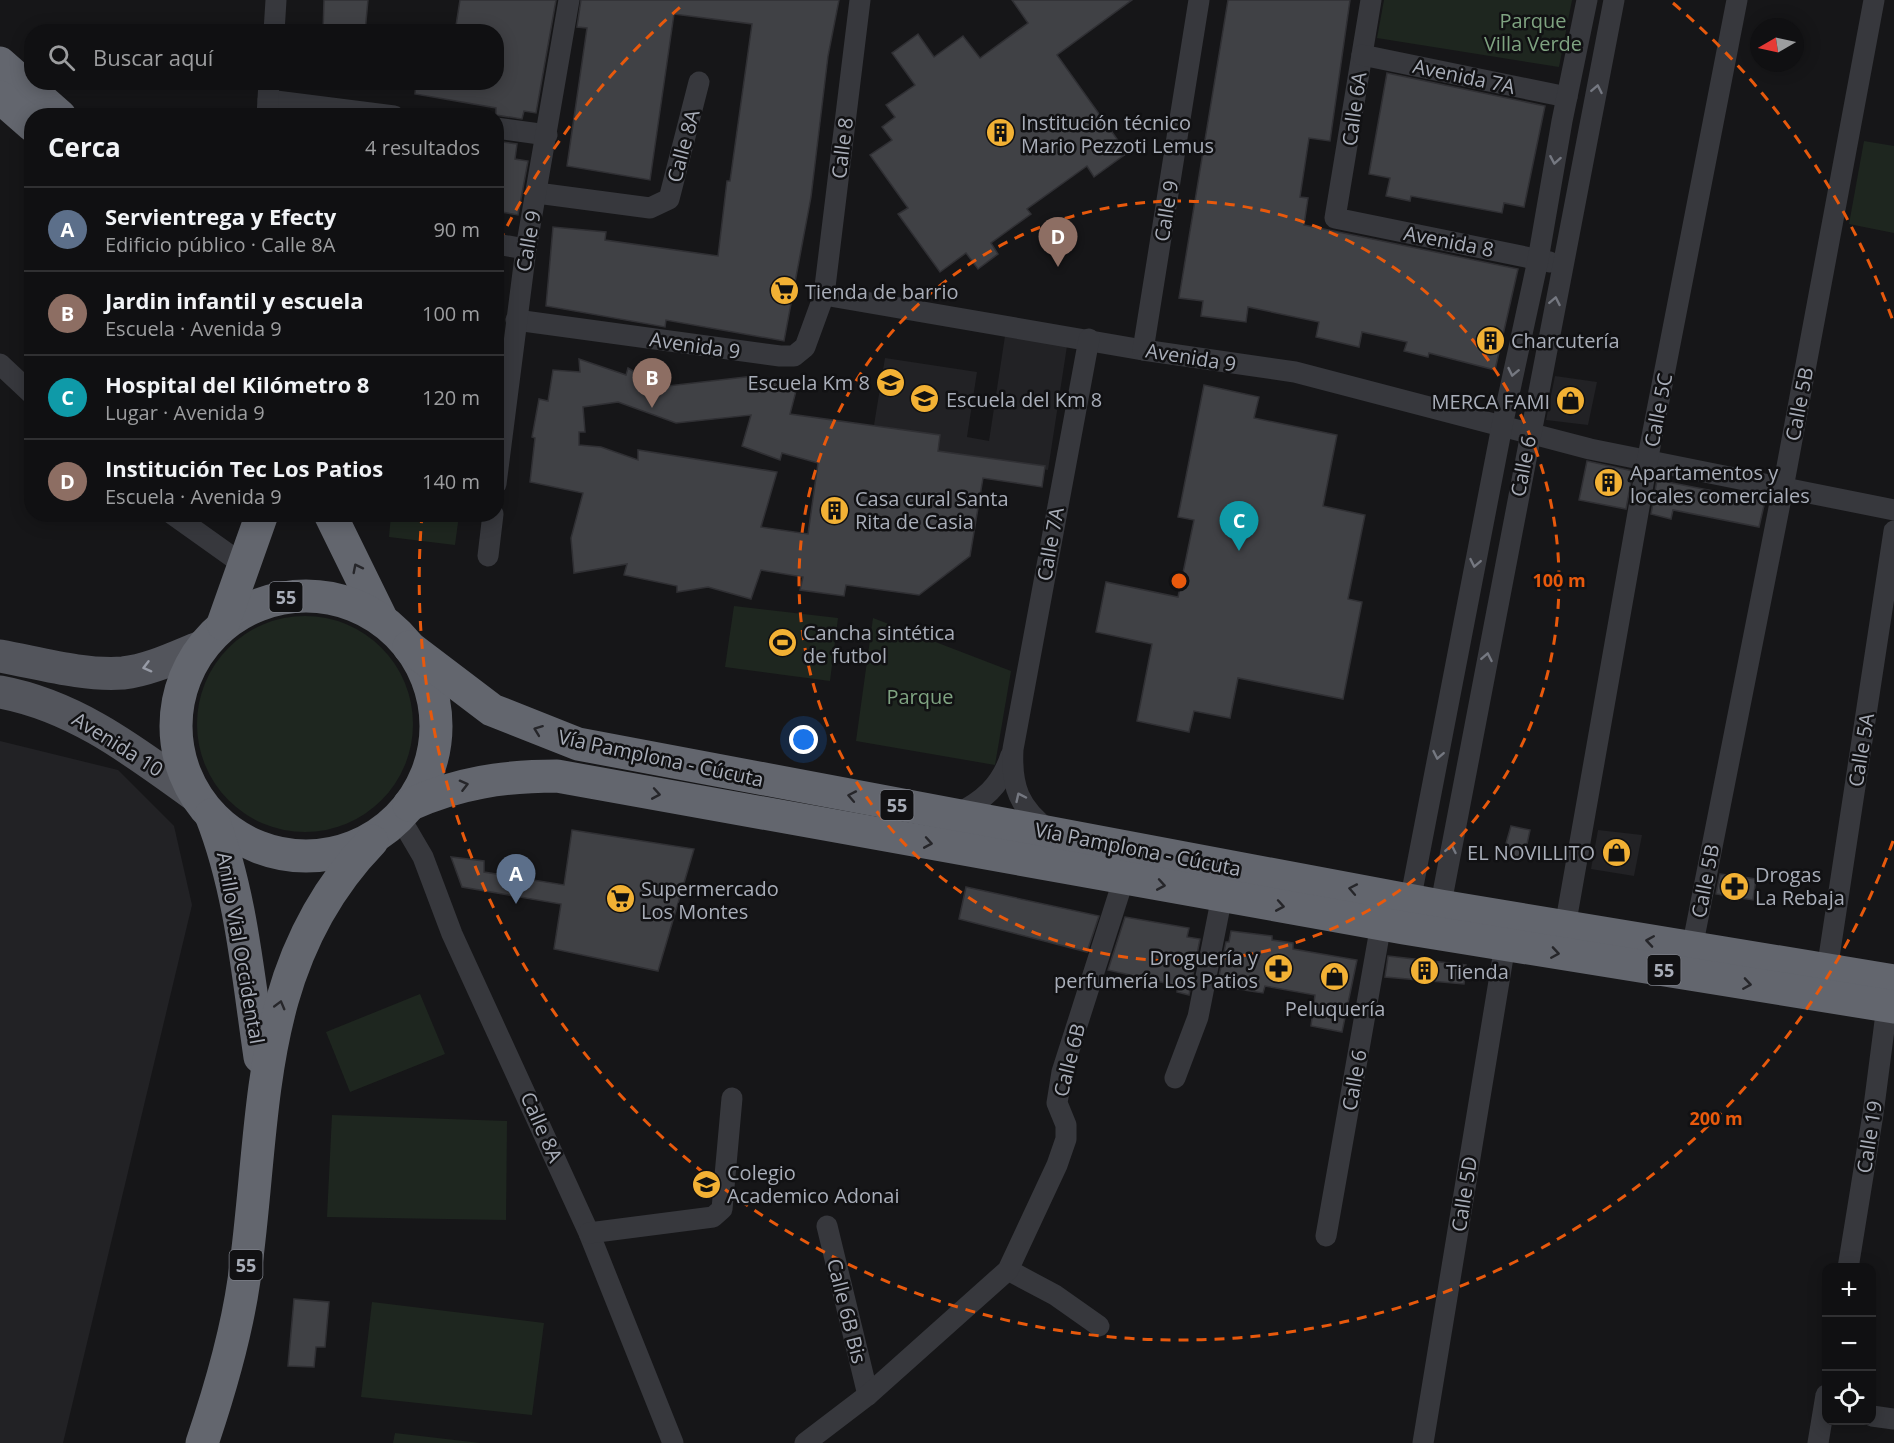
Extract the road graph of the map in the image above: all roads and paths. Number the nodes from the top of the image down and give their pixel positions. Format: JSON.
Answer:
{"nodes":[{"id":1,"x":276,"y":0,"type":"edge"},
{"id":2,"x":569,"y":0,"type":"edge"},
{"id":3,"x":860,"y":0,"type":"edge"},
{"id":4,"x":1199,"y":0,"type":"edge"},
{"id":5,"x":1371,"y":0,"type":"edge"},
{"id":6,"x":1587,"y":0,"type":"edge"},
{"id":7,"x":1614,"y":0,"type":"edge"},
{"id":8,"x":1737,"y":0,"type":"edge"},
{"id":9,"x":1874,"y":0,"type":"edge"},
{"id":10,"x":274,"y":24,"type":"edge"},
{"id":11,"x":1362,"y":55,"type":"junction"},
{"id":12,"x":0,"y":63,"type":"edge"},
{"id":13,"x":699,"y":82,"type":"dead end"},
{"id":14,"x":24,"y":84,"type":"edge"},
{"id":15,"x":31,"y":90,"type":"edge"},
{"id":16,"x":0,"y":97,"type":"edge"},
{"id":17,"x":1567,"y":97,"type":"junction"},
{"id":18,"x":268,"y":99,"type":"edge"},
{"id":19,"x":51,"y":108,"type":"edge"},
{"id":20,"x":335,"y":108,"type":"edge"},
{"id":21,"x":24,"y":118,"type":"edge"},
{"id":22,"x":1562,"y":121,"type":"junction"},
{"id":23,"x":1589,"y":127,"type":"junction"},
{"id":24,"x":504,"y":129,"type":"edge"},
{"id":25,"x":546,"y":135,"type":"junction"},
{"id":26,"x":537,"y":193,"type":"junction"},
{"id":27,"x":1335,"y":218,"type":"joint"},
{"id":28,"x":504,"y":245,"type":"edge"},
{"id":29,"x":526,"y":249,"type":"junction"},
{"id":30,"x":1538,"y":260,"type":"junction"},
{"id":31,"x":1562,"y":265,"type":"junction"},
{"id":32,"x":824,"y":296,"type":"junction"},
{"id":33,"x":516,"y":320,"type":"junction"},
{"id":34,"x":1089,"y":339,"type":"junction"},
{"id":35,"x":1143,"y":350,"type":"junction"},
{"id":36,"x":0,"y":363,"type":"edge"},
{"id":37,"x":24,"y":386,"type":"edge"},
{"id":38,"x":504,"y":418,"type":"edge"},
{"id":39,"x":1502,"y":426,"type":"junction"},
{"id":40,"x":1529,"y":434,"type":"junction"},
{"id":41,"x":1647,"y":462,"type":"junction"},
{"id":42,"x":1783,"y":488,"type":"junction"},
{"id":43,"x":1894,"y":510,"type":"edge"},
{"id":44,"x":183,"y":522,"type":"edge"},
{"id":45,"x":259,"y":522,"type":"edge"},
{"id":46,"x":334,"y":522,"type":"edge"},
{"id":47,"x":492,"y":522,"type":"edge"},
{"id":48,"x":1894,"y":531,"type":"edge"},
{"id":49,"x":488,"y":556,"type":"dead end"},
{"id":50,"x":245,"y":566,"type":"junction"},
{"id":51,"x":382,"y":620,"type":"junction"},
{"id":52,"x":212,"y":636,"type":"junction"},
{"id":53,"x":409,"y":646,"type":"junction"},
{"id":54,"x":0,"y":656,"type":"edge"},
{"id":55,"x":0,"y":692,"type":"edge"},
{"id":56,"x":1013,"y":749,"type":"junction"},
{"id":57,"x":203,"y":806,"type":"junction"},
{"id":58,"x":955,"y":815,"type":"junction"},
{"id":59,"x":396,"y":818,"type":"junction"},
{"id":60,"x":1053,"y":833,"type":"junction"},
{"id":61,"x":1124,"y":878,"type":"junction"},
{"id":62,"x":1222,"y":896,"type":"junction"},
{"id":63,"x":1414,"y":918,"type":"junction"},
{"id":64,"x":1565,"y":927,"type":"junction"},
{"id":65,"x":1506,"y":945,"type":"junction"},
{"id":66,"x":1692,"y":948,"type":"junction"},
{"id":67,"x":1827,"y":970,"type":"junction"},
{"id":68,"x":1892,"y":998,"type":"edge"},
{"id":69,"x":1175,"y":1078,"type":"dead end"},
{"id":70,"x":264,"y":1083,"type":"junction"},
{"id":71,"x":732,"y":1098,"type":"dead end"},
{"id":72,"x":827,"y":1226,"type":"dead end"},
{"id":73,"x":589,"y":1233,"type":"junction"},
{"id":74,"x":1326,"y":1236,"type":"dead end"},
{"id":75,"x":1849,"y":1263,"type":"edge"},
{"id":76,"x":1008,"y":1270,"type":"junction"},
{"id":77,"x":1099,"y":1326,"type":"dead end"},
{"id":78,"x":868,"y":1395,"type":"junction"},
{"id":79,"x":1876,"y":1417,"type":"edge"},
{"id":80,"x":1894,"y":1419,"type":"edge"},
{"id":81,"x":1822,"y":1424,"type":"edge"},
{"id":82,"x":202,"y":1443,"type":"edge"},
{"id":83,"x":673,"y":1443,"type":"edge"},
{"id":84,"x":805,"y":1443,"type":"edge"},
{"id":85,"x":1423,"y":1443,"type":"edge"},
{"id":86,"x":1818,"y":1443,"type":"edge"}],
"edges":[{"from":1,"to":10,"type":"street"},
{"from":2,"to":25,"type":"street","name":"Calle 9"},
{"from":3,"to":32,"type":"street","name":"Calle 8"},
{"from":4,"to":35,"type":"street","name":"Calle 9"},
{"from":5,"to":11,"type":"street","name":"Calle 6A"},
{"from":6,"to":17,"type":"street","name":"Calle 6"},
{"from":23,"to":7,"type":"street","name":"Calle 6","one_way":true},
{"from":8,"to":41,"type":"street","name":"Calle 5C"},
{"from":9,"to":42,"type":"street","name":"Calle 5B"},
{"from":11,"to":17,"type":"street","name":"Avenida 7A"},
{"from":11,"to":27,"type":"street","name":"Calle 6A"},
{"from":12,"to":14,"type":"highway"},
{"from":13,"to":26,"type":"street","name":"Calle 8A"},
{"from":15,"to":19,"type":"highway"},
{"from":16,"to":21,"type":"highway"},
{"from":17,"to":22,"type":"street","name":"Calle 6"},
{"from":18,"to":20,"type":"street"},
{"from":22,"to":23,"type":"street"},
{"from":22,"to":30,"type":"street","name":"Calle 6","one_way":true},
{"from":23,"to":31,"type":"street","name":"Calle 6"},
{"from":24,"to":25,"type":"street"},
{"from":25,"to":26,"type":"street","name":"Calle 9"},
{"from":26,"to":29,"type":"street","name":"Calle 9"},
{"from":27,"to":30,"type":"street","name":"Avenida 8"},
{"from":28,"to":29,"type":"street"},
{"from":29,"to":33,"type":"street","name":"Calle 9"},
{"from":30,"to":31,"type":"street","name":"Avenida 8"},
{"from":30,"to":39,"type":"street","name":"Calle 6","one_way":true},
{"from":40,"to":31,"type":"street","name":"Calle 6","one_way":true},
{"from":32,"to":33,"type":"street","name":"Avenida 9"},
{"from":32,"to":34,"type":"street","name":"Avenida 9"},
{"from":33,"to":38,"type":"street","name":"Calle 9"},
{"from":34,"to":35,"type":"street","name":"Avenida 9"},
{"from":34,"to":56,"type":"street","name":"Calle 7A"},
{"from":35,"to":39,"type":"street","name":"Avenida 9"},
{"from":36,"to":37,"type":"street"},
{"from":39,"to":40,"type":"street","name":"Avenida 9"},
{"from":39,"to":63,"type":"street","name":"Calle 6","one_way":true},
{"from":40,"to":41,"type":"street","name":"Avenida 9"},
{"from":63,"to":40,"type":"street","name":"Calle 6","one_way":true},
{"from":41,"to":42,"type":"street","name":"Avenida 9"},
{"from":41,"to":64,"type":"street","name":"Calle 5C"},
{"from":42,"to":43,"type":"street","name":"Avenida 9"},
{"from":42,"to":66,"type":"street","name":"Calle 5B"},
{"from":44,"to":50,"type":"street"},
{"from":45,"to":50,"type":"highway","number":"55"},
{"from":51,"to":46,"type":"highway","number":"55","one_way":true},
{"from":47,"to":49,"type":"street"},
{"from":48,"to":67,"type":"street","name":"Calle 5A"},
{"from":50,"to":52,"type":"highway","number":"55"},
{"from":51,"to":52,"type":"highway","number":"55"},
{"from":51,"to":53,"type":"highway","number":"55"},
{"from":52,"to":54,"type":"main road","one_way":true},
{"from":52,"to":57,"type":"highway","number":"55"},
{"from":58,"to":53,"type":"highway","name":"Vía Pamplona - Cúcuta","number":"55","one_way":true},
{"from":53,"to":59,"type":"highway","number":"55"},
{"from":55,"to":57,"type":"main road","name":"Avenida 10"},
{"from":56,"to":58,"type":"street","name":"Calle 7A"},
{"from":60,"to":56,"type":"street","name":"Calle 7A","one_way":true},
{"from":57,"to":59,"type":"highway","number":"55"},
{"from":57,"to":70,"type":"highway","name":"Anillo Vial Occidental","number":"55"},
{"from":58,"to":60,"type":"highway","name":"Vía Pamplona - Cúcuta","number":"55"},
{"from":59,"to":61,"type":"highway","name":"Vía Pamplona - Cúcuta","number":"55","one_way":true},
{"from":70,"to":59,"type":"highway","name":"Anillo Vial Occidental","number":"55","one_way":true},
{"from":59,"to":73,"type":"street","name":"Calle 8A"},
{"from":63,"to":60,"type":"highway","name":"Vía Pamplona - Cúcuta","number":"55","one_way":true},
{"from":61,"to":62,"type":"highway","name":"Vía Pamplona - Cúcuta","number":"55","one_way":true},
{"from":61,"to":76,"type":"street","name":"Calle 6B"},
{"from":62,"to":63,"type":"highway","name":"Vía Pamplona - Cúcuta","number":"55","one_way":true},
{"from":62,"to":69,"type":"street"},
{"from":63,"to":64,"type":"highway","name":"Vía Pamplona - Cúcuta","number":"55"},
{"from":63,"to":65,"type":"highway","name":"Vía Pamplona - Cúcuta","number":"55"},
{"from":63,"to":74,"type":"street","name":"Calle 6"},
{"from":66,"to":64,"type":"highway","name":"Vía Pamplona - Cúcuta","number":"55","one_way":true},
{"from":65,"to":68,"type":"highway","name":"Vía Pamplona - Cúcuta","number":"55","one_way":true},
{"from":65,"to":85,"type":"street","name":"Calle 5D"},
{"from":66,"to":67,"type":"highway","name":"Vía Pamplona - Cúcuta","number":"55"},
{"from":67,"to":68,"type":"highway","name":"Vía Pamplona - Cúcuta","number":"55"},
{"from":68,"to":75,"type":"street","name":"Calle 19"},
{"from":70,"to":82,"type":"highway","name":"Anillo Vial Occidental","number":"55"},
{"from":71,"to":73,"type":"street"},
{"from":72,"to":78,"type":"street","name":"Calle 6B Bis"},
{"from":73,"to":83,"type":"street","name":"Calle 8A"},
{"from":76,"to":77,"type":"street"},
{"from":76,"to":78,"type":"street"},
{"from":78,"to":84,"type":"street"},
{"from":79,"to":80,"type":"street"},
{"from":81,"to":86,"type":"street"}]}
